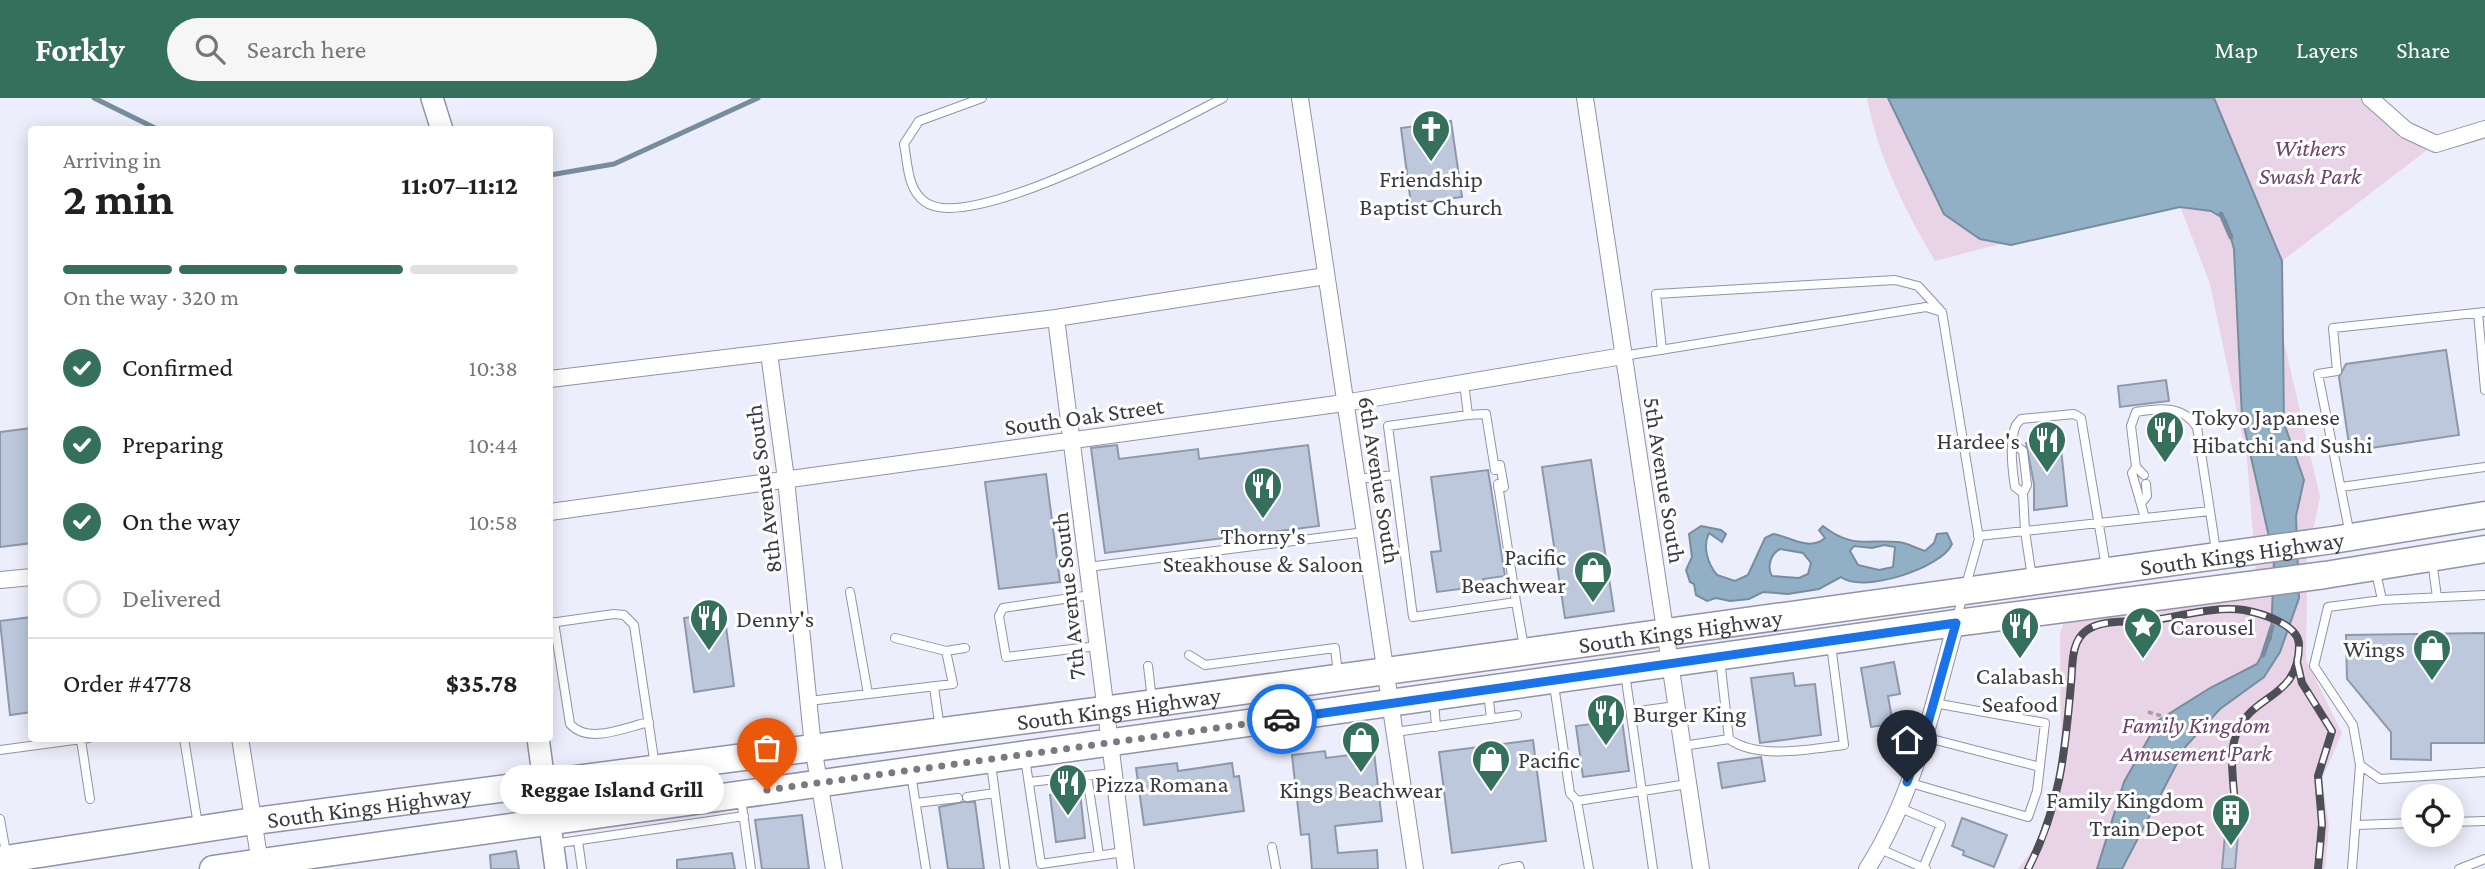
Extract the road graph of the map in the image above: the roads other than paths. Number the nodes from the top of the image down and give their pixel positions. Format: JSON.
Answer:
{"nodes":[{"id":1,"x":432,"y":98,"type":"edge"},
{"id":2,"x":982,"y":98,"type":"edge"},
{"id":3,"x":1223,"y":98,"type":"edge"},
{"id":4,"x":1300,"y":98,"type":"edge"},
{"id":5,"x":1585,"y":98,"type":"edge"},
{"id":6,"x":2370,"y":98,"type":"edge"},
{"id":7,"x":441,"y":126,"type":"edge"},
{"id":8,"x":2485,"y":130,"type":"edge"},
{"id":9,"x":1326,"y":276,"type":"junction"},
{"id":10,"x":1942,"y":312,"type":"junction"},
{"id":11,"x":2482,"y":313,"type":"edge"},
{"id":12,"x":1056,"y":318,"type":"junction"},
{"id":13,"x":1662,"y":350,"type":"junction"},
{"id":14,"x":769,"y":353,"type":"junction"},
{"id":15,"x":1623,"y":356,"type":"junction"},
{"id":16,"x":553,"y":379,"type":"edge"},
{"id":17,"x":1464,"y":383,"type":"junction"},
{"id":18,"x":2485,"y":390,"type":"edge"},
{"id":19,"x":1345,"y":403,"type":"junction"},
{"id":20,"x":1468,"y":415,"type":"junction"},
{"id":21,"x":1074,"y":440,"type":"junction"},
{"id":22,"x":2015,"y":445,"type":"junction"},
{"id":23,"x":2136,"y":467,"type":"junction"},
{"id":24,"x":2485,"y":467,"type":"edge"},
{"id":25,"x":1394,"y":475,"type":"junction"},
{"id":26,"x":2144,"y":475,"type":"dead end"},
{"id":27,"x":786,"y":479,"type":"junction"},
{"id":28,"x":1357,"y":480,"type":"junction"},
{"id":29,"x":2146,"y":485,"type":"dead end"},
{"id":30,"x":2341,"y":487,"type":"junction"},
{"id":31,"x":2023,"y":493,"type":"junction"},
{"id":32,"x":2142,"y":502,"type":"junction"},
{"id":33,"x":2210,"y":511,"type":"junction"},
{"id":34,"x":553,"y":512,"type":"edge"},
{"id":35,"x":2485,"y":514,"type":"edge"},
{"id":36,"x":2144,"y":518,"type":"junction"},
{"id":37,"x":2099,"y":523,"type":"junction"},
{"id":38,"x":2025,"y":531,"type":"junction"},
{"id":39,"x":1365,"y":532,"type":"junction"},
{"id":40,"x":1978,"y":536,"type":"junction"},
{"id":41,"x":2342,"y":538,"type":"junction"},
{"id":42,"x":2485,"y":549,"type":"edge"},
{"id":43,"x":2226,"y":554,"type":"junction"},
{"id":44,"x":2432,"y":558,"type":"junction"},
{"id":45,"x":1088,"y":567,"type":"junction"},
{"id":46,"x":2375,"y":567,"type":"junction"},
{"id":47,"x":2107,"y":570,"type":"junction"},
{"id":48,"x":28,"y":577,"type":"edge"},
{"id":49,"x":0,"y":580,"type":"edge"},
{"id":50,"x":2032,"y":581,"type":"junction"},
{"id":51,"x":1965,"y":590,"type":"junction"},
{"id":52,"x":850,"y":592,"type":"dead end"},
{"id":53,"x":2485,"y":594,"type":"edge"},
{"id":54,"x":1091,"y":595,"type":"junction"},
{"id":55,"x":2437,"y":597,"type":"junction"},
{"id":56,"x":2382,"y":600,"type":"junction"},
{"id":57,"x":1516,"y":602,"type":"junction"},
{"id":58,"x":553,"y":622,"type":"edge"},
{"id":59,"x":1956,"y":623,"type":"junction"},
{"id":60,"x":553,"y":628,"type":"edge"},
{"id":61,"x":1665,"y":631,"type":"junction"},
{"id":62,"x":895,"y":638,"type":"dead end"},
{"id":63,"x":1830,"y":640,"type":"junction"},
{"id":64,"x":1097,"y":646,"type":"junction"},
{"id":65,"x":965,"y":649,"type":"dead end"},
{"id":66,"x":1525,"y":650,"type":"junction"},
{"id":67,"x":946,"y":651,"type":"junction"},
{"id":68,"x":1189,"y":655,"type":"dead end"},
{"id":69,"x":1720,"y":656,"type":"junction"},
{"id":70,"x":1670,"y":663,"type":"junction"},
{"id":71,"x":1148,"y":666,"type":"dead end"},
{"id":72,"x":1386,"y":670,"type":"junction"},
{"id":73,"x":1625,"y":670,"type":"junction"},
{"id":74,"x":1338,"y":677,"type":"junction"},
{"id":75,"x":1553,"y":679,"type":"junction"},
{"id":76,"x":934,"y":687,"type":"junction"},
{"id":77,"x":1488,"y":689,"type":"junction"},
{"id":78,"x":868,"y":694,"type":"junction"},
{"id":79,"x":1434,"y":696,"type":"junction"},
{"id":80,"x":809,"y":701,"type":"junction"},
{"id":81,"x":1153,"y":703,"type":"junction"},
{"id":82,"x":1391,"y":703,"type":"junction"},
{"id":83,"x":1934,"y":703,"type":"junction"},
{"id":84,"x":1676,"y":706,"type":"junction"},
{"id":85,"x":1104,"y":710,"type":"junction"},
{"id":86,"x":1631,"y":712,"type":"junction"},
{"id":87,"x":1517,"y":715,"type":"dead end"},
{"id":88,"x":1491,"y":719,"type":"junction"},
{"id":89,"x":649,"y":722,"type":"junction"},
{"id":90,"x":1436,"y":727,"type":"junction"},
{"id":91,"x":940,"y":731,"type":"junction"},
{"id":92,"x":1395,"y":732,"type":"junction"},
{"id":93,"x":1924,"y":737,"type":"junction"},
{"id":94,"x":1729,"y":739,"type":"junction"},
{"id":95,"x":62,"y":742,"type":"edge"},
{"id":96,"x":85,"y":742,"type":"edge"},
{"id":97,"x":185,"y":742,"type":"edge"},
{"id":98,"x":241,"y":742,"type":"edge"},
{"id":99,"x":538,"y":742,"type":"edge"},
{"id":100,"x":1109,"y":744,"type":"junction"},
{"id":101,"x":1683,"y":746,"type":"junction"},
{"id":102,"x":813,"y":747,"type":"junction"},
{"id":103,"x":0,"y":750,"type":"edge"},
{"id":104,"x":1024,"y":755,"type":"junction"},
{"id":105,"x":990,"y":760,"type":"junction"},
{"id":106,"x":2360,"y":765,"type":"junction"},
{"id":107,"x":2040,"y":767,"type":"junction"},
{"id":108,"x":656,"y":768,"type":"junction"},
{"id":109,"x":911,"y":771,"type":"junction"},
{"id":110,"x":2485,"y":772,"type":"edge"},
{"id":111,"x":1113,"y":773,"type":"junction"},
{"id":112,"x":1087,"y":776,"type":"junction"},
{"id":113,"x":1029,"y":782,"type":"junction"},
{"id":114,"x":1907,"y":782,"type":"junction"},
{"id":115,"x":820,"y":783,"type":"junction"},
{"id":116,"x":543,"y":784,"type":"junction"},
{"id":117,"x":1688,"y":784,"type":"junction"},
{"id":118,"x":1644,"y":791,"type":"junction"},
{"id":119,"x":995,"y":793,"type":"junction"},
{"id":120,"x":90,"y":799,"type":"dead end"},
{"id":121,"x":1577,"y":801,"type":"junction"},
{"id":122,"x":916,"y":803,"type":"junction"},
{"id":123,"x":742,"y":805,"type":"junction"},
{"id":124,"x":1898,"y":807,"type":"junction"},
{"id":125,"x":0,"y":818,"type":"edge"},
{"id":126,"x":254,"y":821,"type":"junction"},
{"id":127,"x":2485,"y":821,"type":"edge"},
{"id":128,"x":2464,"y":822,"type":"edge"},
{"id":129,"x":2401,"y":823,"type":"edge"},
{"id":130,"x":611,"y":825,"type":"junction"},
{"id":131,"x":2356,"y":825,"type":"junction"},
{"id":132,"x":199,"y":831,"type":"junction"},
{"id":133,"x":551,"y":833,"type":"junction"},
{"id":134,"x":578,"y":841,"type":"junction"},
{"id":135,"x":1272,"y":847,"type":"dead end"},
{"id":136,"x":1880,"y":849,"type":"junction"},
{"id":137,"x":1124,"y":852,"type":"junction"},
{"id":138,"x":1099,"y":855,"type":"junction"},
{"id":139,"x":2485,"y":859,"type":"edge"},
{"id":140,"x":4,"y":860,"type":"edge"},
{"id":141,"x":260,"y":866,"type":"edge"},
{"id":142,"x":1924,"y":868,"type":"edge"},
{"id":143,"x":213,"y":869,"type":"edge"},
{"id":144,"x":556,"y":869,"type":"edge"},
{"id":145,"x":582,"y":869,"type":"edge"},
{"id":146,"x":751,"y":869,"type":"edge"},
{"id":147,"x":834,"y":869,"type":"edge"},
{"id":148,"x":926,"y":869,"type":"edge"},
{"id":149,"x":1005,"y":869,"type":"edge"},
{"id":150,"x":1126,"y":869,"type":"edge"},
{"id":151,"x":1276,"y":869,"type":"edge"},
{"id":152,"x":1415,"y":869,"type":"edge"},
{"id":153,"x":1503,"y":869,"type":"edge"},
{"id":154,"x":1520,"y":869,"type":"edge"},
{"id":155,"x":1589,"y":869,"type":"edge"},
{"id":156,"x":1653,"y":869,"type":"edge"},
{"id":157,"x":1701,"y":869,"type":"edge"},
{"id":158,"x":1867,"y":869,"type":"edge"},
{"id":159,"x":2352,"y":869,"type":"edge"},
{"id":160,"x":2459,"y":869,"type":"edge"}],
"edges":[{"from":1,"to":7,"type":"street"},
{"from":2,"to":3,"type":"lane"},
{"from":4,"to":9,"type":"street","name":"6th Avenue South"},
{"from":5,"to":15,"type":"street","name":"5th Avenue South"},
{"from":6,"to":8,"type":"street"},
{"from":9,"to":12,"type":"street"},
{"from":9,"to":19,"type":"street","name":"6th Avenue South"},
{"from":10,"to":13,"type":"lane"},
{"from":10,"to":13,"type":"lane"},
{"from":10,"to":40,"type":"lane"},
{"from":11,"to":18,"type":"lane"},
{"from":11,"to":30,"type":"lane"},
{"from":12,"to":14,"type":"street"},
{"from":12,"to":21,"type":"street","name":"7th Avenue South"},
{"from":13,"to":15,"type":"lane"},
{"from":14,"to":16,"type":"street"},
{"from":14,"to":27,"type":"street","name":"8th Avenue South"},
{"from":15,"to":17,"type":"street","name":"South Oak Street"},
{"from":15,"to":61,"type":"street","name":"5th Avenue South"},
{"from":17,"to":19,"type":"street","name":"South Oak Street"},
{"from":17,"to":20,"type":"lane"},
{"from":19,"to":21,"type":"street","name":"South Oak Street"},
{"from":19,"to":28,"type":"street","name":"6th Avenue South"},
{"from":20,"to":25,"type":"lane"},
{"from":20,"to":57,"type":"lane"},
{"from":21,"to":27,"type":"street","name":"South Oak Street"},
{"from":21,"to":45,"type":"street","name":"7th Avenue South"},
{"from":22,"to":31,"type":"lane"},
{"from":22,"to":31,"type":"lane"},
{"from":22,"to":37,"type":"lane"},
{"from":23,"to":26,"type":"lane"},
{"from":23,"to":32,"type":"lane"},
{"from":23,"to":33,"type":"lane"},
{"from":24,"to":30,"type":"lane"},
{"from":25,"to":28,"type":"lane"},
{"from":25,"to":57,"type":"lane"},
{"from":27,"to":34,"type":"street","name":"South Oak Street"},
{"from":27,"to":80,"type":"street","name":"8th Avenue South"},
{"from":28,"to":39,"type":"street","name":"6th Avenue South"},
{"from":29,"to":32,"type":"lane"},
{"from":30,"to":41,"type":"lane"},
{"from":31,"to":38,"type":"lane"},
{"from":32,"to":36,"type":"lane"},
{"from":33,"to":36,"type":"lane"},
{"from":33,"to":43,"type":"lane"},
{"from":35,"to":41,"type":"main road","name":"South Kings Highway"},
{"from":36,"to":37,"type":"lane"},
{"from":37,"to":38,"type":"lane"},
{"from":37,"to":47,"type":"lane"},
{"from":38,"to":40,"type":"lane"},
{"from":38,"to":50,"type":"lane"},
{"from":39,"to":45,"type":"lane"},
{"from":39,"to":72,"type":"street","name":"6th Avenue South"},
{"from":40,"to":51,"type":"lane"},
{"from":41,"to":43,"type":"main road","name":"South Kings Highway"},
{"from":42,"to":44,"type":"main road","name":"South Kings Highway"},
{"from":43,"to":47,"type":"main road","name":"South Kings Highway"},
{"from":44,"to":46,"type":"main road","name":"South Kings Highway"},
{"from":44,"to":55,"type":"lane"},
{"from":45,"to":54,"type":"street","name":"7th Avenue South"},
{"from":46,"to":56,"type":"lane"},
{"from":46,"to":59,"type":"main road","name":"South Kings Highway"},
{"from":47,"to":50,"type":"main road","name":"South Kings Highway"},
{"from":48,"to":49,"type":"street"},
{"from":50,"to":51,"type":"main road","name":"South Kings Highway"},
{"from":51,"to":59,"type":"lane"},
{"from":51,"to":61,"type":"main road","name":"South Kings Highway"},
{"from":52,"to":78,"type":"lane"},
{"from":53,"to":55,"type":"lane"},
{"from":54,"to":64,"type":"street","name":"7th Avenue South"},
{"from":54,"to":64,"type":"lane"},
{"from":55,"to":56,"type":"lane"},
{"from":56,"to":106,"type":"lane"},
{"from":57,"to":66,"type":"lane"},
{"from":58,"to":89,"type":"lane"},
{"from":59,"to":63,"type":"main road","name":"South Kings Highway"},
{"from":59,"to":83,"type":"street"},
{"from":60,"to":89,"type":"lane"},
{"from":61,"to":66,"type":"main road","name":"South Kings Highway"},
{"from":61,"to":70,"type":"street","name":"5th Avenue South"},
{"from":62,"to":67,"type":"lane"},
{"from":63,"to":69,"type":"main road","name":"South Kings Highway"},
{"from":63,"to":94,"type":"lane"},
{"from":64,"to":85,"type":"street","name":"7th Avenue South"},
{"from":65,"to":67,"type":"lane"},
{"from":66,"to":72,"type":"main road","name":"South Kings Highway"},
{"from":67,"to":76,"type":"lane"},
{"from":68,"to":74,"type":"lane"},
{"from":69,"to":70,"type":"main road","name":"South Kings Highway"},
{"from":69,"to":94,"type":"lane"},
{"from":70,"to":73,"type":"main road","name":"South Kings Highway"},
{"from":70,"to":84,"type":"street","name":"5th Avenue South"},
{"from":71,"to":81,"type":"lane"},
{"from":72,"to":74,"type":"main road","name":"South Kings Highway"},
{"from":72,"to":82,"type":"street","name":"6th Avenue South"},
{"from":73,"to":75,"type":"main road","name":"South Kings Highway"},
{"from":73,"to":86,"type":"lane"},
{"from":74,"to":81,"type":"main road","name":"South Kings Highway"},
{"from":75,"to":77,"type":"main road","name":"South Kings Highway"},
{"from":75,"to":121,"type":"lane"},
{"from":76,"to":78,"type":"lane"},
{"from":76,"to":91,"type":"lane"},
{"from":77,"to":79,"type":"main road","name":"South Kings Highway"},
{"from":77,"to":88,"type":"lane"},
{"from":78,"to":80,"type":"lane"},
{"from":79,"to":82,"type":"main road","name":"South Kings Highway"},
{"from":79,"to":90,"type":"lane"},
{"from":80,"to":102,"type":"street","name":"8th Avenue South"},
{"from":81,"to":85,"type":"main road","name":"South Kings Highway"},
{"from":82,"to":92,"type":"street","name":"6th Avenue South"},
{"from":82,"to":100,"type":"main road","name":"South Kings Highway"},
{"from":83,"to":93,"type":"street"},
{"from":83,"to":107,"type":"lane"},
{"from":84,"to":86,"type":"lane"},
{"from":84,"to":101,"type":"street","name":"5th Avenue South"},
{"from":85,"to":91,"type":"main road","name":"South Kings Highway"},
{"from":85,"to":100,"type":"street","name":"7th Avenue South"},
{"from":86,"to":118,"type":"lane"},
{"from":87,"to":88,"type":"lane"},
{"from":88,"to":90,"type":"lane"},
{"from":89,"to":108,"type":"lane"},
{"from":90,"to":92,"type":"lane"},
{"from":91,"to":102,"type":"main road","name":"South Kings Highway"},
{"from":92,"to":152,"type":"street","name":"6th Avenue South"},
{"from":93,"to":107,"type":"lane"},
{"from":93,"to":114,"type":"street"},
{"from":94,"to":101,"type":"lane"},
{"from":95,"to":103,"type":"lane"},
{"from":96,"to":120,"type":"lane"},
{"from":97,"to":132,"type":"lane"},
{"from":98,"to":126,"type":"street"},
{"from":99,"to":116,"type":"street"},
{"from":100,"to":104,"type":"main road","name":"South Kings Highway"},
{"from":100,"to":111,"type":"street","name":"7th Avenue South"},
{"from":101,"to":117,"type":"street","name":"5th Avenue South"},
{"from":102,"to":108,"type":"main road","name":"South Kings Highway"},
{"from":102,"to":115,"type":"street","name":"8th Avenue South"},
{"from":104,"to":105,"type":"main road","name":"South Kings Highway"},
{"from":104,"to":113,"type":"lane"},
{"from":105,"to":109,"type":"main road","name":"South Kings Highway"},
{"from":105,"to":119,"type":"lane"},
{"from":106,"to":110,"type":"lane"},
{"from":106,"to":131,"type":"lane"},
{"from":107,"to":114,"type":"lane"},
{"from":108,"to":116,"type":"main road","name":"South Kings Highway"},
{"from":109,"to":115,"type":"main road","name":"South Kings Highway"},
{"from":109,"to":122,"type":"lane"},
{"from":111,"to":112,"type":"lane"},
{"from":111,"to":137,"type":"street","name":"7th Avenue South"},
{"from":112,"to":113,"type":"lane"},
{"from":112,"to":138,"type":"lane"},
{"from":113,"to":138,"type":"lane"},
{"from":114,"to":124,"type":"street"},
{"from":115,"to":123,"type":"main road","name":"South Kings Highway"},
{"from":115,"to":147,"type":"street","name":"8th Avenue South"},
{"from":116,"to":126,"type":"main road","name":"South Kings Highway"},
{"from":116,"to":133,"type":"street"},
{"from":117,"to":118,"type":"lane"},
{"from":117,"to":157,"type":"street","name":"5th Avenue South"},
{"from":118,"to":121,"type":"lane"},
{"from":118,"to":156,"type":"lane"},
{"from":119,"to":122,"type":"lane"},
{"from":119,"to":149,"type":"lane"},
{"from":121,"to":155,"type":"lane"},
{"from":122,"to":148,"type":"lane"},
{"from":123,"to":130,"type":"main road","name":"South Kings Highway"},
{"from":123,"to":146,"type":"lane"},
{"from":124,"to":136,"type":"street"},
{"from":124,"to":142,"type":"lane"},
{"from":125,"to":140,"type":"lane"},
{"from":126,"to":132,"type":"main road","name":"South Kings Highway"},
{"from":126,"to":141,"type":"street"},
{"from":127,"to":128,"type":"lane"},
{"from":129,"to":131,"type":"lane"},
{"from":130,"to":133,"type":"main road","name":"South Kings Highway"},
{"from":130,"to":134,"type":"lane"},
{"from":131,"to":159,"type":"lane"},
{"from":132,"to":140,"type":"main road","name":"South Kings Highway"},
{"from":133,"to":134,"type":"lane"},
{"from":133,"to":141,"type":"main road","name":"South Kings Highway"},
{"from":133,"to":144,"type":"street"},
{"from":134,"to":145,"type":"lane"},
{"from":135,"to":151,"type":"lane"},
{"from":136,"to":142,"type":"lane"},
{"from":136,"to":158,"type":"street"},
{"from":137,"to":138,"type":"lane"},
{"from":137,"to":150,"type":"street","name":"7th Avenue South"},
{"from":139,"to":160,"type":"lane"},
{"from":141,"to":143,"type":"main road","name":"South Kings Highway"},
{"from":153,"to":154,"type":"lane"}]}
